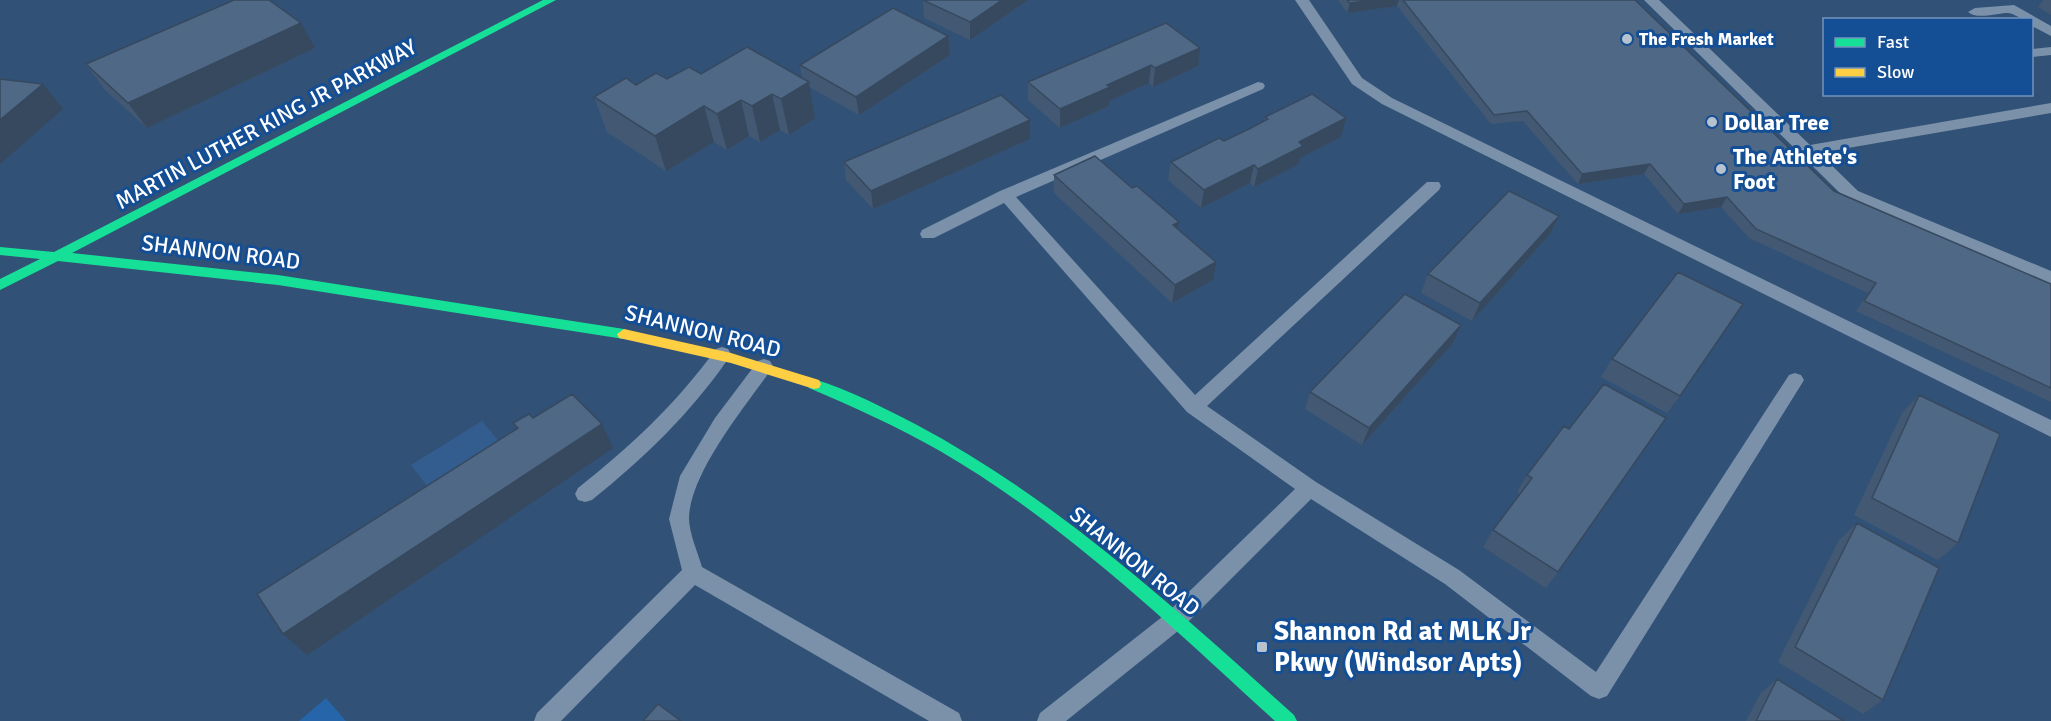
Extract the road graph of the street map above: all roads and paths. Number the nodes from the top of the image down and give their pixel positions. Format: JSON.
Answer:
{"nodes":[{"id":1,"x":551,"y":0,"type":"edge"},
{"id":2,"x":1302,"y":0,"type":"edge"},
{"id":3,"x":1651,"y":0,"type":"edge"},
{"id":4,"x":2016,"y":4,"type":"edge"},
{"id":5,"x":1975,"y":12,"type":"dead end"},
{"id":6,"x":2029,"y":18,"type":"edge"},
{"id":7,"x":2033,"y":21,"type":"edge"},
{"id":8,"x":2051,"y":32,"type":"edge"},
{"id":9,"x":2051,"y":51,"type":"edge"},
{"id":10,"x":2033,"y":53,"type":"edge"},
{"id":11,"x":1258,"y":86,"type":"dead end"},
{"id":12,"x":2051,"y":108,"type":"edge"},
{"id":13,"x":1807,"y":150,"type":"junction"},
{"id":14,"x":1433,"y":186,"type":"dead end"},
{"id":15,"x":1006,"y":195,"type":"junction"},
{"id":16,"x":928,"y":234,"type":"dead end"},
{"id":17,"x":0,"y":251,"type":"edge"},
{"id":18,"x":59,"y":255,"type":"junction"},
{"id":19,"x":2051,"y":278,"type":"edge"},
{"id":20,"x":0,"y":285,"type":"edge"},
{"id":21,"x":722,"y":354,"type":"junction"},
{"id":22,"x":764,"y":366,"type":"junction"},
{"id":23,"x":1795,"y":380,"type":"dead end"},
{"id":24,"x":1194,"y":407,"type":"junction"},
{"id":25,"x":2051,"y":429,"type":"edge"},
{"id":26,"x":1309,"y":488,"type":"junction"},
{"id":27,"x":585,"y":494,"type":"dead end"},
{"id":28,"x":693,"y":573,"type":"junction"},
{"id":29,"x":1175,"y":620,"type":"junction"},
{"id":30,"x":545,"y":721,"type":"edge"},
{"id":31,"x":951,"y":721,"type":"edge"},
{"id":32,"x":1048,"y":721,"type":"edge"},
{"id":33,"x":1288,"y":721,"type":"edge"}],
"edges":[{"from":1,"to":18,"type":"street","name":"MARTIN LUTHER KING JR PARKWAY"},
{"from":2,"to":25,"type":"lane"},
{"from":3,"to":13,"type":"lane"},
{"from":4,"to":5,"type":"lane"},
{"from":4,"to":6,"type":"lane"},
{"from":7,"to":8,"type":"lane"},
{"from":9,"to":10,"type":"lane"},
{"from":11,"to":15,"type":"lane"},
{"from":12,"to":13,"type":"lane"},
{"from":13,"to":19,"type":"lane"},
{"from":14,"to":24,"type":"lane"},
{"from":15,"to":16,"type":"lane"},
{"from":15,"to":24,"type":"lane"},
{"from":17,"to":18,"type":"street","name":"SHANNON ROAD"},
{"from":18,"to":20,"type":"street","name":"MARTIN LUTHER KING JR PARKWAY"},
{"from":18,"to":21,"type":"street","name":"SHANNON ROAD"},
{"from":21,"to":22,"type":"street","name":"SHANNON ROAD"},
{"from":21,"to":27,"type":"lane"},
{"from":22,"to":28,"type":"lane"},
{"from":22,"to":29,"type":"street","name":"SHANNON ROAD"},
{"from":23,"to":26,"type":"lane"},
{"from":24,"to":26,"type":"lane"},
{"from":26,"to":29,"type":"lane"},
{"from":28,"to":30,"type":"lane"},
{"from":28,"to":31,"type":"lane"},
{"from":29,"to":32,"type":"lane"},
{"from":29,"to":33,"type":"street","name":"SHANNON ROAD"}]}
